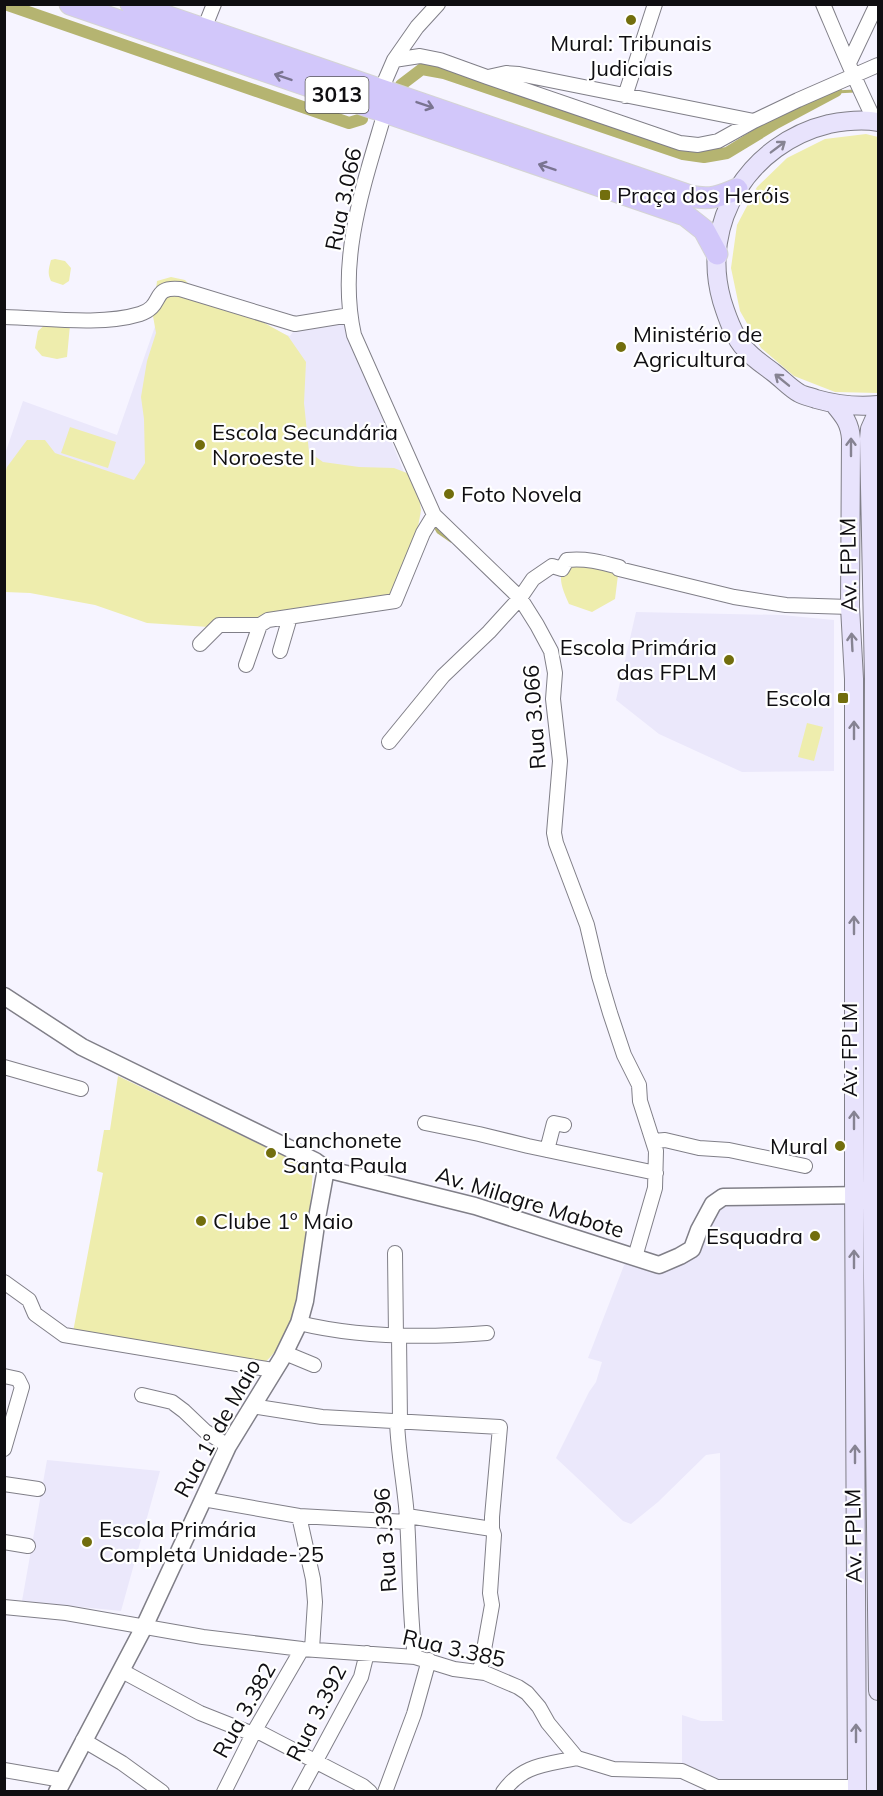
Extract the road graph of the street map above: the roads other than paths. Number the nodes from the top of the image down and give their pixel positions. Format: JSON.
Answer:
{"nodes":[{"id":1,"x":70,"y":4,"type":"edge"},
{"id":2,"x":131,"y":4,"type":"edge"},
{"id":3,"x":214,"y":4,"type":"edge"},
{"id":4,"x":438,"y":4,"type":"edge"},
{"id":5,"x":655,"y":4,"type":"edge"},
{"id":6,"x":823,"y":4,"type":"edge"},
{"id":7,"x":877,"y":4,"type":"edge"},
{"id":8,"x":204,"y":29,"type":"junction"},
{"id":9,"x":394,"y":60,"type":"junction"},
{"id":10,"x":879,"y":65,"type":"edge"},
{"id":11,"x":851,"y":69,"type":"junction"},
{"id":12,"x":487,"y":77,"type":"junction"},
{"id":13,"x":584,"y":88,"type":"junction"},
{"id":14,"x":381,"y":90,"type":"junction"},
{"id":15,"x":625,"y":96,"type":"junction"},
{"id":16,"x":579,"y":109,"type":"junction"},
{"id":17,"x":385,"y":111,"type":"junction"},
{"id":18,"x":754,"y":122,"type":"junction"},
{"id":19,"x":877,"y":122,"type":"edge"},
{"id":20,"x":607,"y":178,"type":"junction"},
{"id":21,"x":737,"y":189,"type":"junction"},
{"id":22,"x":717,"y":254,"type":"junction"},
{"id":23,"x":350,"y":315,"type":"junction"},
{"id":24,"x":4,"y":317,"type":"edge"},
{"id":25,"x":834,"y":404,"type":"junction"},
{"id":26,"x":879,"y":405,"type":"edge"},
{"id":27,"x":879,"y":411,"type":"edge"},
{"id":28,"x":434,"y":515,"type":"junction"},
{"id":29,"x":520,"y":598,"type":"junction"},
{"id":30,"x":850,"y":607,"type":"junction"},
{"id":31,"x":290,"y":617,"type":"junction"},
{"id":32,"x":260,"y":625,"type":"junction"},
{"id":33,"x":200,"y":644,"type":"dead end"},
{"id":34,"x":280,"y":651,"type":"dead end"},
{"id":35,"x":246,"y":665,"type":"dead end"},
{"id":36,"x":389,"y":742,"type":"dead end"},
{"id":37,"x":4,"y":996,"type":"edge"},
{"id":38,"x":4,"y":1067,"type":"edge"},
{"id":39,"x":81,"y":1089,"type":"dead end"},
{"id":40,"x":424,"y":1123,"type":"dead end"},
{"id":41,"x":564,"y":1125,"type":"dead end"},
{"id":42,"x":653,"y":1141,"type":"junction"},
{"id":43,"x":547,"y":1150,"type":"junction"},
{"id":44,"x":805,"y":1166,"type":"dead end"},
{"id":45,"x":326,"y":1169,"type":"junction"},
{"id":46,"x":656,"y":1173,"type":"junction"},
{"id":47,"x":854,"y":1187,"type":"junction"},
{"id":48,"x":875,"y":1195,"type":"edge"},
{"id":49,"x":395,"y":1253,"type":"dead end"},
{"id":50,"x":635,"y":1257,"type":"junction"},
{"id":51,"x":4,"y":1282,"type":"edge"},
{"id":52,"x":299,"y":1323,"type":"junction"},
{"id":53,"x":487,"y":1333,"type":"dead end"},
{"id":54,"x":398,"y":1336,"type":"junction"},
{"id":55,"x":285,"y":1353,"type":"junction"},
{"id":56,"x":314,"y":1365,"type":"dead end"},
{"id":57,"x":273,"y":1370,"type":"junction"},
{"id":58,"x":4,"y":1376,"type":"edge"},
{"id":59,"x":142,"y":1395,"type":"dead end"},
{"id":60,"x":252,"y":1406,"type":"junction"},
{"id":61,"x":398,"y":1421,"type":"junction"},
{"id":62,"x":228,"y":1446,"type":"junction"},
{"id":63,"x":4,"y":1449,"type":"edge"},
{"id":64,"x":4,"y":1484,"type":"edge"},
{"id":65,"x":38,"y":1489,"type":"dead end"},
{"id":66,"x":203,"y":1499,"type":"junction"},
{"id":67,"x":299,"y":1516,"type":"junction"},
{"id":68,"x":407,"y":1519,"type":"junction"},
{"id":69,"x":492,"y":1529,"type":"junction"},
{"id":70,"x":4,"y":1542,"type":"edge"},
{"id":71,"x":28,"y":1546,"type":"dead end"},
{"id":72,"x":4,"y":1607,"type":"edge"},
{"id":73,"x":144,"y":1627,"type":"junction"},
{"id":74,"x":307,"y":1649,"type":"junction"},
{"id":75,"x":367,"y":1653,"type":"junction"},
{"id":76,"x":422,"y":1658,"type":"junction"},
{"id":77,"x":122,"y":1671,"type":"junction"},
{"id":78,"x":480,"y":1672,"type":"junction"},
{"id":79,"x":879,"y":1692,"type":"edge"},
{"id":80,"x":254,"y":1732,"type":"junction"},
{"id":81,"x":83,"y":1740,"type":"junction"},
{"id":82,"x":577,"y":1758,"type":"junction"},
{"id":83,"x":315,"y":1761,"type":"junction"},
{"id":84,"x":4,"y":1770,"type":"edge"},
{"id":85,"x":60,"y":1786,"type":"edge"},
{"id":86,"x":716,"y":1789,"type":"edge"},
{"id":87,"x":857,"y":1789,"type":"edge"},
{"id":88,"x":162,"y":1791,"type":"edge"},
{"id":89,"x":224,"y":1791,"type":"edge"},
{"id":90,"x":299,"y":1791,"type":"edge"},
{"id":91,"x":370,"y":1791,"type":"edge"},
{"id":92,"x":385,"y":1791,"type":"edge"},
{"id":93,"x":503,"y":1791,"type":"edge"}],
"edges":[{"from":17,"to":1,"type":"main road","number":"3013","one_way":true},
{"from":2,"to":8,"type":"main road","number":"3013"},
{"from":3,"to":8,"type":"street"},
{"from":4,"to":9,"type":"street"},
{"from":5,"to":15,"type":"street"},
{"from":6,"to":11,"type":"street"},
{"from":7,"to":11,"type":"street"},
{"from":8,"to":14,"type":"main road","number":"3013"},
{"from":9,"to":12,"type":"street"},
{"from":9,"to":14,"type":"street"},
{"from":10,"to":11,"type":"street"},
{"from":11,"to":18,"type":"street"},
{"from":11,"to":19,"type":"street"},
{"from":12,"to":13,"type":"street"},
{"from":12,"to":16,"type":"street"},
{"from":13,"to":15,"type":"street"},
{"from":13,"to":16,"type":"street"},
{"from":14,"to":20,"type":"main road","number":"3013","one_way":true},
{"from":15,"to":18,"type":"street"},
{"from":16,"to":18,"type":"street"},
{"from":20,"to":17,"type":"main road","number":"3013","one_way":true},
{"from":17,"to":23,"type":"street","name":"Rua 3.066"},
{"from":21,"to":19,"type":"main road","one_way":true},
{"from":20,"to":21,"type":"main road"},
{"from":20,"to":22,"type":"main road"},
{"from":21,"to":22,"type":"main road"},
{"from":25,"to":22,"type":"main road","one_way":true},
{"from":23,"to":24,"type":"street"},
{"from":23,"to":28,"type":"street","name":"Rua 3.066"},
{"from":25,"to":26,"type":"main road"},
{"from":30,"to":25,"type":"main road","name":"Av. FPLM","one_way":true},
{"from":27,"to":48,"type":"main road","name":"Av. FPLM"},
{"from":28,"to":29,"type":"street","name":"Rua 3.066"},
{"from":28,"to":31,"type":"street"},
{"from":29,"to":30,"type":"street"},
{"from":29,"to":36,"type":"street"},
{"from":29,"to":42,"type":"street","name":"Rua 3.066"},
{"from":47,"to":30,"type":"main road","name":"Av. FPLM","one_way":true},
{"from":31,"to":32,"type":"street"},
{"from":31,"to":34,"type":"street"},
{"from":32,"to":33,"type":"street"},
{"from":32,"to":35,"type":"street"},
{"from":37,"to":45,"type":"street","name":"Av. Milagre Mabote"},
{"from":38,"to":39,"type":"street"},
{"from":40,"to":43,"type":"street"},
{"from":41,"to":43,"type":"street"},
{"from":42,"to":44,"type":"street"},
{"from":42,"to":46,"type":"street","name":"Rua 3.066"},
{"from":43,"to":46,"type":"street"},
{"from":45,"to":50,"type":"street","name":"Av. Milagre Mabote"},
{"from":45,"to":52,"type":"street","name":"Rua 1º de Maio"},
{"from":46,"to":50,"type":"street","name":"Rua 3.066"},
{"from":47,"to":48,"type":"street","name":"Av. Milagre Mabote"},
{"from":47,"to":50,"type":"street","name":"Av. Milagre Mabote"},
{"from":87,"to":47,"type":"main road","name":"Av. FPLM","one_way":true},
{"from":48,"to":79,"type":"main road","name":"Av. FPLM"},
{"from":49,"to":54,"type":"street","name":"Rua 3.396"},
{"from":51,"to":57,"type":"street"},
{"from":52,"to":54,"type":"street"},
{"from":52,"to":55,"type":"street","name":"Rua 1º de Maio"},
{"from":53,"to":54,"type":"street"},
{"from":54,"to":61,"type":"street","name":"Rua 3.396"},
{"from":55,"to":56,"type":"street"},
{"from":55,"to":57,"type":"street","name":"Rua 1º de Maio"},
{"from":57,"to":60,"type":"street","name":"Rua 1º de Maio"},
{"from":58,"to":63,"type":"street"},
{"from":59,"to":62,"type":"street"},
{"from":60,"to":61,"type":"street"},
{"from":60,"to":62,"type":"street","name":"Rua 1º de Maio"},
{"from":61,"to":68,"type":"street","name":"Rua 3.396"},
{"from":61,"to":69,"type":"street"},
{"from":62,"to":66,"type":"street","name":"Rua 1º de Maio"},
{"from":64,"to":65,"type":"street"},
{"from":66,"to":67,"type":"street"},
{"from":66,"to":73,"type":"street","name":"Rua 1º de Maio"},
{"from":67,"to":68,"type":"street"},
{"from":67,"to":74,"type":"street"},
{"from":68,"to":69,"type":"street"},
{"from":68,"to":76,"type":"street","name":"Rua 3.396"},
{"from":69,"to":78,"type":"street"},
{"from":70,"to":71,"type":"street"},
{"from":72,"to":73,"type":"street","name":"Rua 3.385"},
{"from":73,"to":74,"type":"street","name":"Rua 3.385"},
{"from":73,"to":77,"type":"street","name":"Rua 1º de Maio"},
{"from":74,"to":75,"type":"street","name":"Rua 3.385"},
{"from":74,"to":80,"type":"street","name":"Rua 3.382"},
{"from":75,"to":76,"type":"street","name":"Rua 3.385"},
{"from":75,"to":83,"type":"street","name":"Rua 3.392"},
{"from":76,"to":78,"type":"street","name":"Rua 3.385"},
{"from":76,"to":92,"type":"street","name":"Rua 3.396"},
{"from":77,"to":80,"type":"street"},
{"from":77,"to":81,"type":"street","name":"Rua 1º de Maio"},
{"from":78,"to":82,"type":"street","name":"Rua 3.385"},
{"from":80,"to":83,"type":"street"},
{"from":80,"to":89,"type":"street","name":"Rua 3.382"},
{"from":81,"to":85,"type":"street","name":"Rua 1º de Maio"},
{"from":81,"to":88,"type":"street"},
{"from":82,"to":86,"type":"street"},
{"from":82,"to":93,"type":"street"},
{"from":83,"to":90,"type":"street","name":"Rua 3.392"},
{"from":83,"to":91,"type":"street"},
{"from":84,"to":85,"type":"street"},
{"from":86,"to":87,"type":"street"}]}
